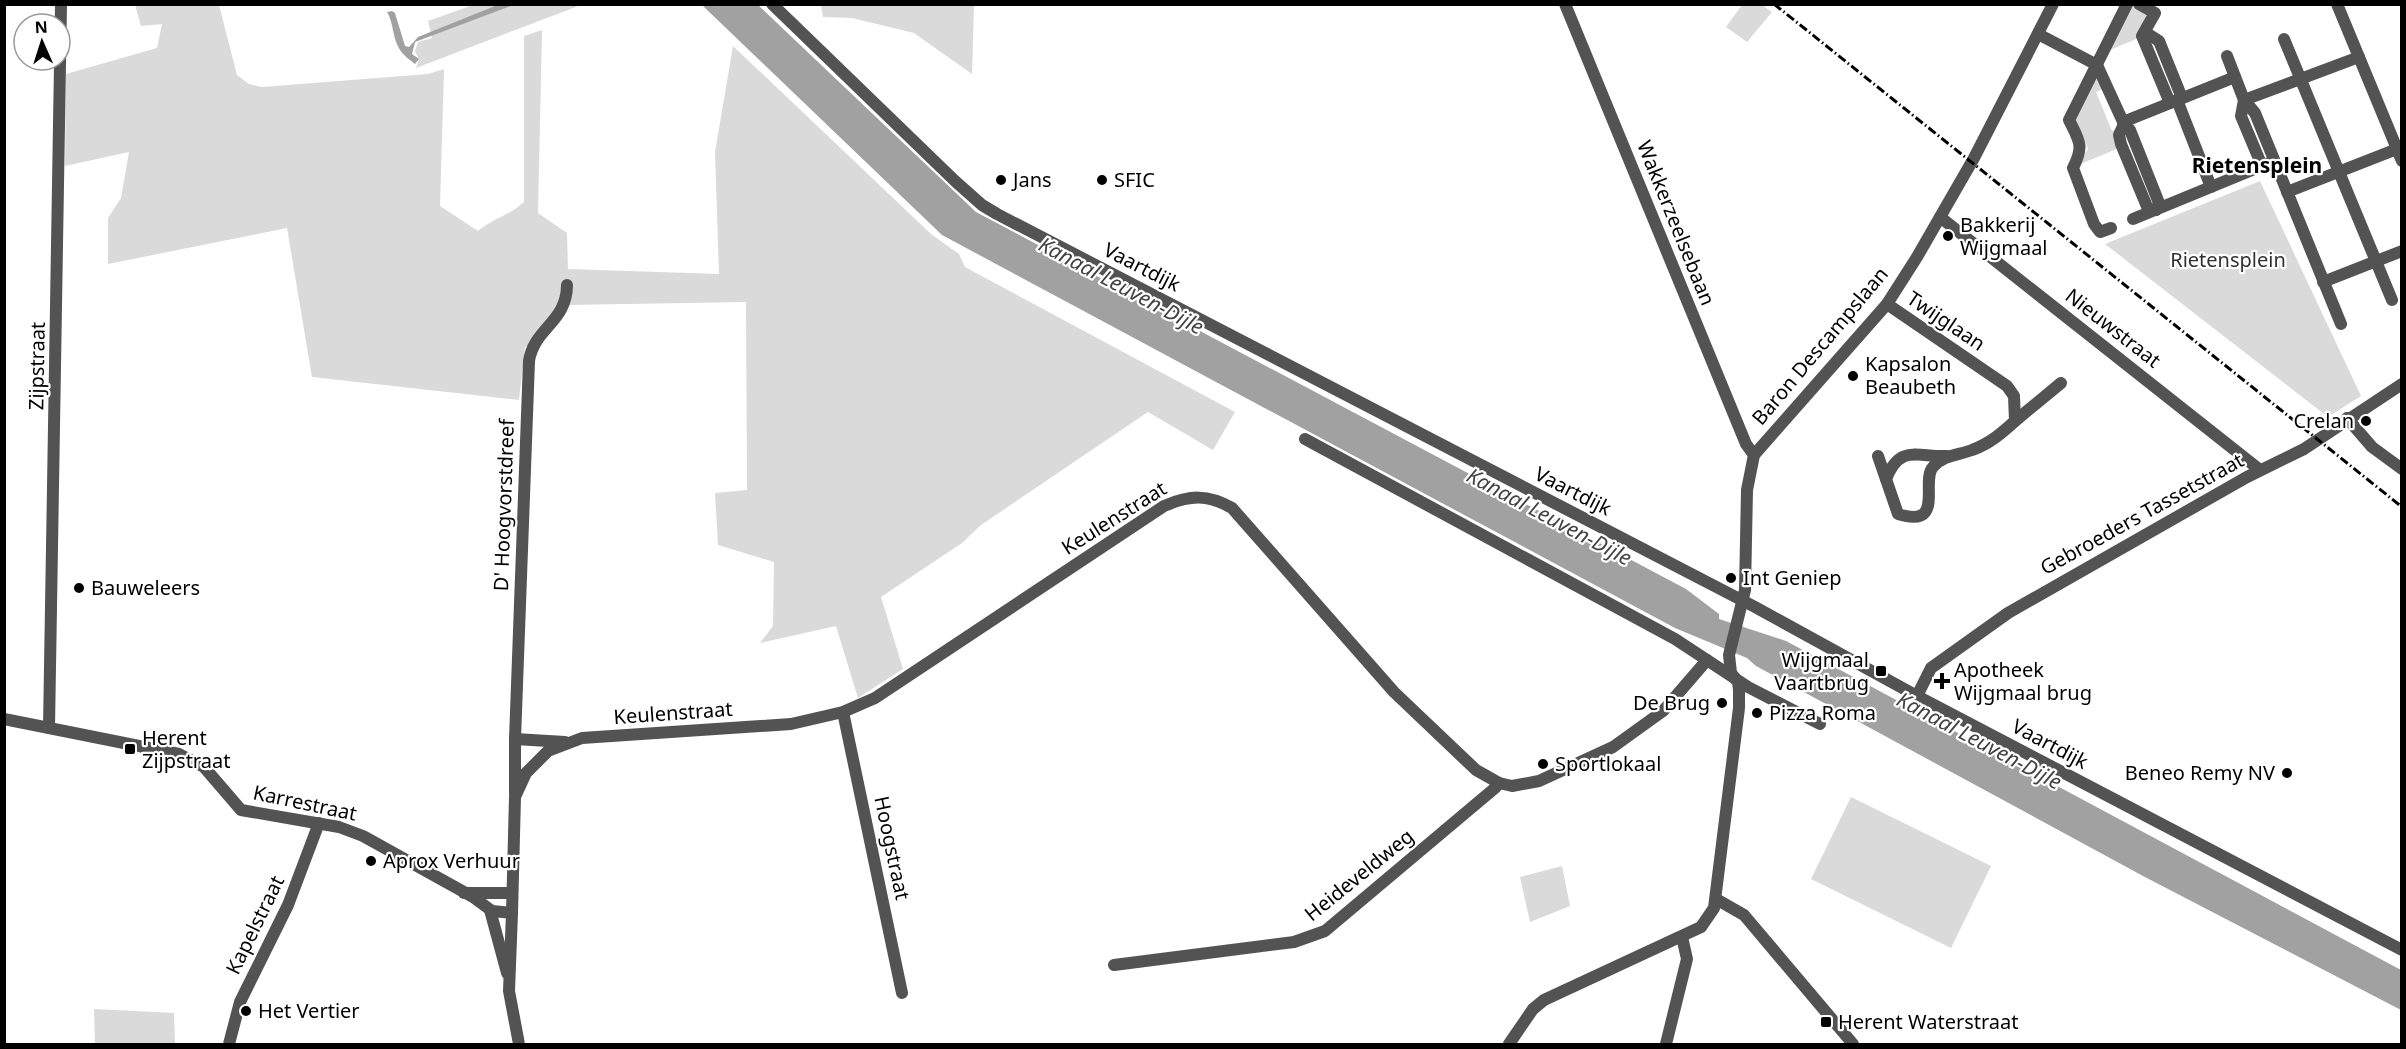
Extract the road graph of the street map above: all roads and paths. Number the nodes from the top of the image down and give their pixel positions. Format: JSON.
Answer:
{"nodes":[{"id":1,"x":61,"y":4,"type":"edge"},
{"id":2,"x":772,"y":4,"type":"edge"},
{"id":3,"x":1565,"y":4,"type":"edge"},
{"id":4,"x":2053,"y":4,"type":"edge"},
{"id":5,"x":2127,"y":4,"type":"edge"},
{"id":6,"x":2139,"y":4,"type":"edge"},
{"id":7,"x":2337,"y":4,"type":"edge"},
{"id":8,"x":2038,"y":34,"type":"junction"},
{"id":9,"x":2284,"y":39,"type":"dead end"},
{"id":10,"x":2227,"y":56,"type":"dead end"},
{"id":11,"x":2359,"y":57,"type":"junction"},
{"id":12,"x":2097,"y":65,"type":"junction"},
{"id":13,"x":2235,"y":77,"type":"junction"},
{"id":14,"x":2301,"y":80,"type":"junction"},
{"id":15,"x":2244,"y":100,"type":"junction"},
{"id":16,"x":2176,"y":101,"type":"junction"},
{"id":17,"x":2123,"y":123,"type":"junction"},
{"id":18,"x":2399,"y":155,"type":"edge"},
{"id":19,"x":2268,"y":164,"type":"junction"},
{"id":20,"x":2339,"y":171,"type":"junction"},
{"id":21,"x":2211,"y":187,"type":"junction"},
{"id":22,"x":2287,"y":192,"type":"junction"},
{"id":23,"x":2156,"y":210,"type":"junction"},
{"id":24,"x":1940,"y":217,"type":"junction"},
{"id":25,"x":2133,"y":219,"type":"dead end"},
{"id":26,"x":2111,"y":228,"type":"dead end"},
{"id":27,"x":2402,"y":251,"type":"edge"},
{"id":28,"x":2377,"y":261,"type":"junction"},
{"id":29,"x":2323,"y":282,"type":"junction"},
{"id":30,"x":567,"y":285,"type":"dead end"},
{"id":31,"x":2392,"y":300,"type":"dead end"},
{"id":32,"x":1887,"y":304,"type":"junction"},
{"id":33,"x":2341,"y":324,"type":"dead end"},
{"id":34,"x":2061,"y":383,"type":"dead end"},
{"id":35,"x":2402,"y":384,"type":"edge"},
{"id":36,"x":2347,"y":418,"type":"junction"},
{"id":37,"x":2015,"y":421,"type":"junction"},
{"id":38,"x":1305,"y":439,"type":"dead end"},
{"id":39,"x":1754,"y":454,"type":"junction"},
{"id":40,"x":1878,"y":456,"type":"dead end"},
{"id":41,"x":1950,"y":456,"type":"junction"},
{"id":42,"x":2402,"y":469,"type":"edge"},
{"id":43,"x":2260,"y":470,"type":"junction"},
{"id":44,"x":1886,"y":479,"type":"junction"},
{"id":45,"x":1742,"y":601,"type":"junction"},
{"id":46,"x":1707,"y":660,"type":"junction"},
{"id":47,"x":1731,"y":673,"type":"junction"},
{"id":48,"x":1917,"y":696,"type":"junction"},
{"id":49,"x":843,"y":712,"type":"junction"},
{"id":50,"x":4,"y":718,"type":"edge"},
{"id":51,"x":1820,"y":724,"type":"dead end"},
{"id":52,"x":49,"y":728,"type":"junction"},
{"id":53,"x":515,"y":739,"type":"junction"},
{"id":54,"x":565,"y":742,"type":"junction"},
{"id":55,"x":1499,"y":783,"type":"junction"},
{"id":56,"x":515,"y":797,"type":"junction"},
{"id":57,"x":319,"y":823,"type":"junction"},
{"id":58,"x":464,"y":893,"type":"junction"},
{"id":59,"x":513,"y":893,"type":"junction"},
{"id":60,"x":1716,"y":898,"type":"junction"},
{"id":61,"x":490,"y":910,"type":"junction"},
{"id":62,"x":512,"y":913,"type":"junction"},
{"id":63,"x":1682,"y":937,"type":"junction"},
{"id":64,"x":2402,"y":950,"type":"edge"},
{"id":65,"x":1114,"y":965,"type":"dead end"},
{"id":66,"x":509,"y":977,"type":"junction"},
{"id":67,"x":902,"y":993,"type":"dead end"},
{"id":68,"x":229,"y":1044,"type":"edge"},
{"id":69,"x":519,"y":1044,"type":"edge"},
{"id":70,"x":1509,"y":1044,"type":"edge"},
{"id":71,"x":1666,"y":1044,"type":"edge"},
{"id":72,"x":1853,"y":1044,"type":"edge"}],
"edges":[{"from":1,"to":52,"type":"street","name":"Zijpstraat"},
{"from":2,"to":45,"type":"street","name":"Vaartdijk"},
{"from":3,"to":39,"type":"street","name":"Wakkerzeelsebaan"},
{"from":4,"to":8,"type":"street","name":"Baron Descampslaan"},
{"from":5,"to":12,"type":"street"},
{"from":6,"to":16,"type":"street"},
{"from":7,"to":11,"type":"street"},
{"from":8,"to":12,"type":"street"},
{"from":8,"to":24,"type":"street","name":"Baron Descampslaan"},
{"from":9,"to":14,"type":"street"},
{"from":10,"to":13,"type":"street"},
{"from":11,"to":14,"type":"street"},
{"from":11,"to":18,"type":"street"},
{"from":12,"to":17,"type":"street"},
{"from":12,"to":26,"type":"street"},
{"from":13,"to":15,"type":"street"},
{"from":13,"to":16,"type":"street"},
{"from":14,"to":15,"type":"street"},
{"from":14,"to":20,"type":"street"},
{"from":15,"to":19,"type":"street"},
{"from":16,"to":17,"type":"street"},
{"from":16,"to":21,"type":"street"},
{"from":17,"to":23,"type":"street"},
{"from":18,"to":20,"type":"street"},
{"from":19,"to":21,"type":"street"},
{"from":19,"to":22,"type":"street"},
{"from":20,"to":22,"type":"street"},
{"from":20,"to":28,"type":"street"},
{"from":21,"to":23,"type":"street"},
{"from":22,"to":29,"type":"street"},
{"from":23,"to":25,"type":"street"},
{"from":24,"to":32,"type":"street","name":"Baron Descampslaan"},
{"from":24,"to":43,"type":"street","name":"Nieuwstraat"},
{"from":27,"to":28,"type":"street"},
{"from":28,"to":29,"type":"street"},
{"from":28,"to":31,"type":"street"},
{"from":29,"to":33,"type":"street"},
{"from":30,"to":53,"type":"street","name":"D' Hoogvorstdreef"},
{"from":32,"to":37,"type":"street","name":"Twijglaan"},
{"from":32,"to":39,"type":"street","name":"Baron Descampslaan"},
{"from":34,"to":37,"type":"street"},
{"from":35,"to":36,"type":"street","name":"Gebroeders Tassetstraat"},
{"from":36,"to":42,"type":"street"},
{"from":36,"to":43,"type":"street","name":"Gebroeders Tassetstraat"},
{"from":37,"to":41,"type":"street"},
{"from":38,"to":46,"type":"street"},
{"from":39,"to":45,"type":"street","name":"Baron Descampslaan"},
{"from":40,"to":44,"type":"street"},
{"from":41,"to":44,"type":"street"},
{"from":41,"to":44,"type":"street"},
{"from":43,"to":48,"type":"street","name":"Gebroeders Tassetstraat"},
{"from":45,"to":47,"type":"street"},
{"from":45,"to":48,"type":"street","name":"Vaartdijk"},
{"from":46,"to":47,"type":"street"},
{"from":46,"to":55,"type":"street"},
{"from":47,"to":51,"type":"street"},
{"from":47,"to":60,"type":"street"},
{"from":48,"to":64,"type":"street","name":"Vaartdijk"},
{"from":49,"to":54,"type":"street","name":"Keulenstraat"},
{"from":49,"to":55,"type":"street","name":"Keulenstraat"},
{"from":49,"to":67,"type":"street","name":"Hoogstraat"},
{"from":50,"to":52,"type":"street","name":"Karrestraat"},
{"from":52,"to":57,"type":"street","name":"Karrestraat"},
{"from":53,"to":54,"type":"street","name":"Keulenstraat"},
{"from":53,"to":56,"type":"street","name":"Keulenstraat"},
{"from":54,"to":56,"type":"street","name":"Keulenstraat"},
{"from":55,"to":65,"type":"street","name":"Heideveldweg"},
{"from":56,"to":59,"type":"street","name":"Keulenstraat"},
{"from":57,"to":58,"type":"street","name":"Karrestraat"},
{"from":57,"to":68,"type":"street","name":"Kapelstraat"},
{"from":58,"to":59,"type":"street","name":"Karrestraat"},
{"from":58,"to":61,"type":"street","name":"Karrestraat"},
{"from":59,"to":62,"type":"street","name":"Keulenstraat"},
{"from":60,"to":63,"type":"street"},
{"from":60,"to":72,"type":"street"},
{"from":61,"to":62,"type":"street","name":"Karrestraat"},
{"from":61,"to":66,"type":"street"},
{"from":62,"to":66,"type":"street"},
{"from":63,"to":70,"type":"street"},
{"from":63,"to":71,"type":"street"},
{"from":66,"to":69,"type":"street"}]}
